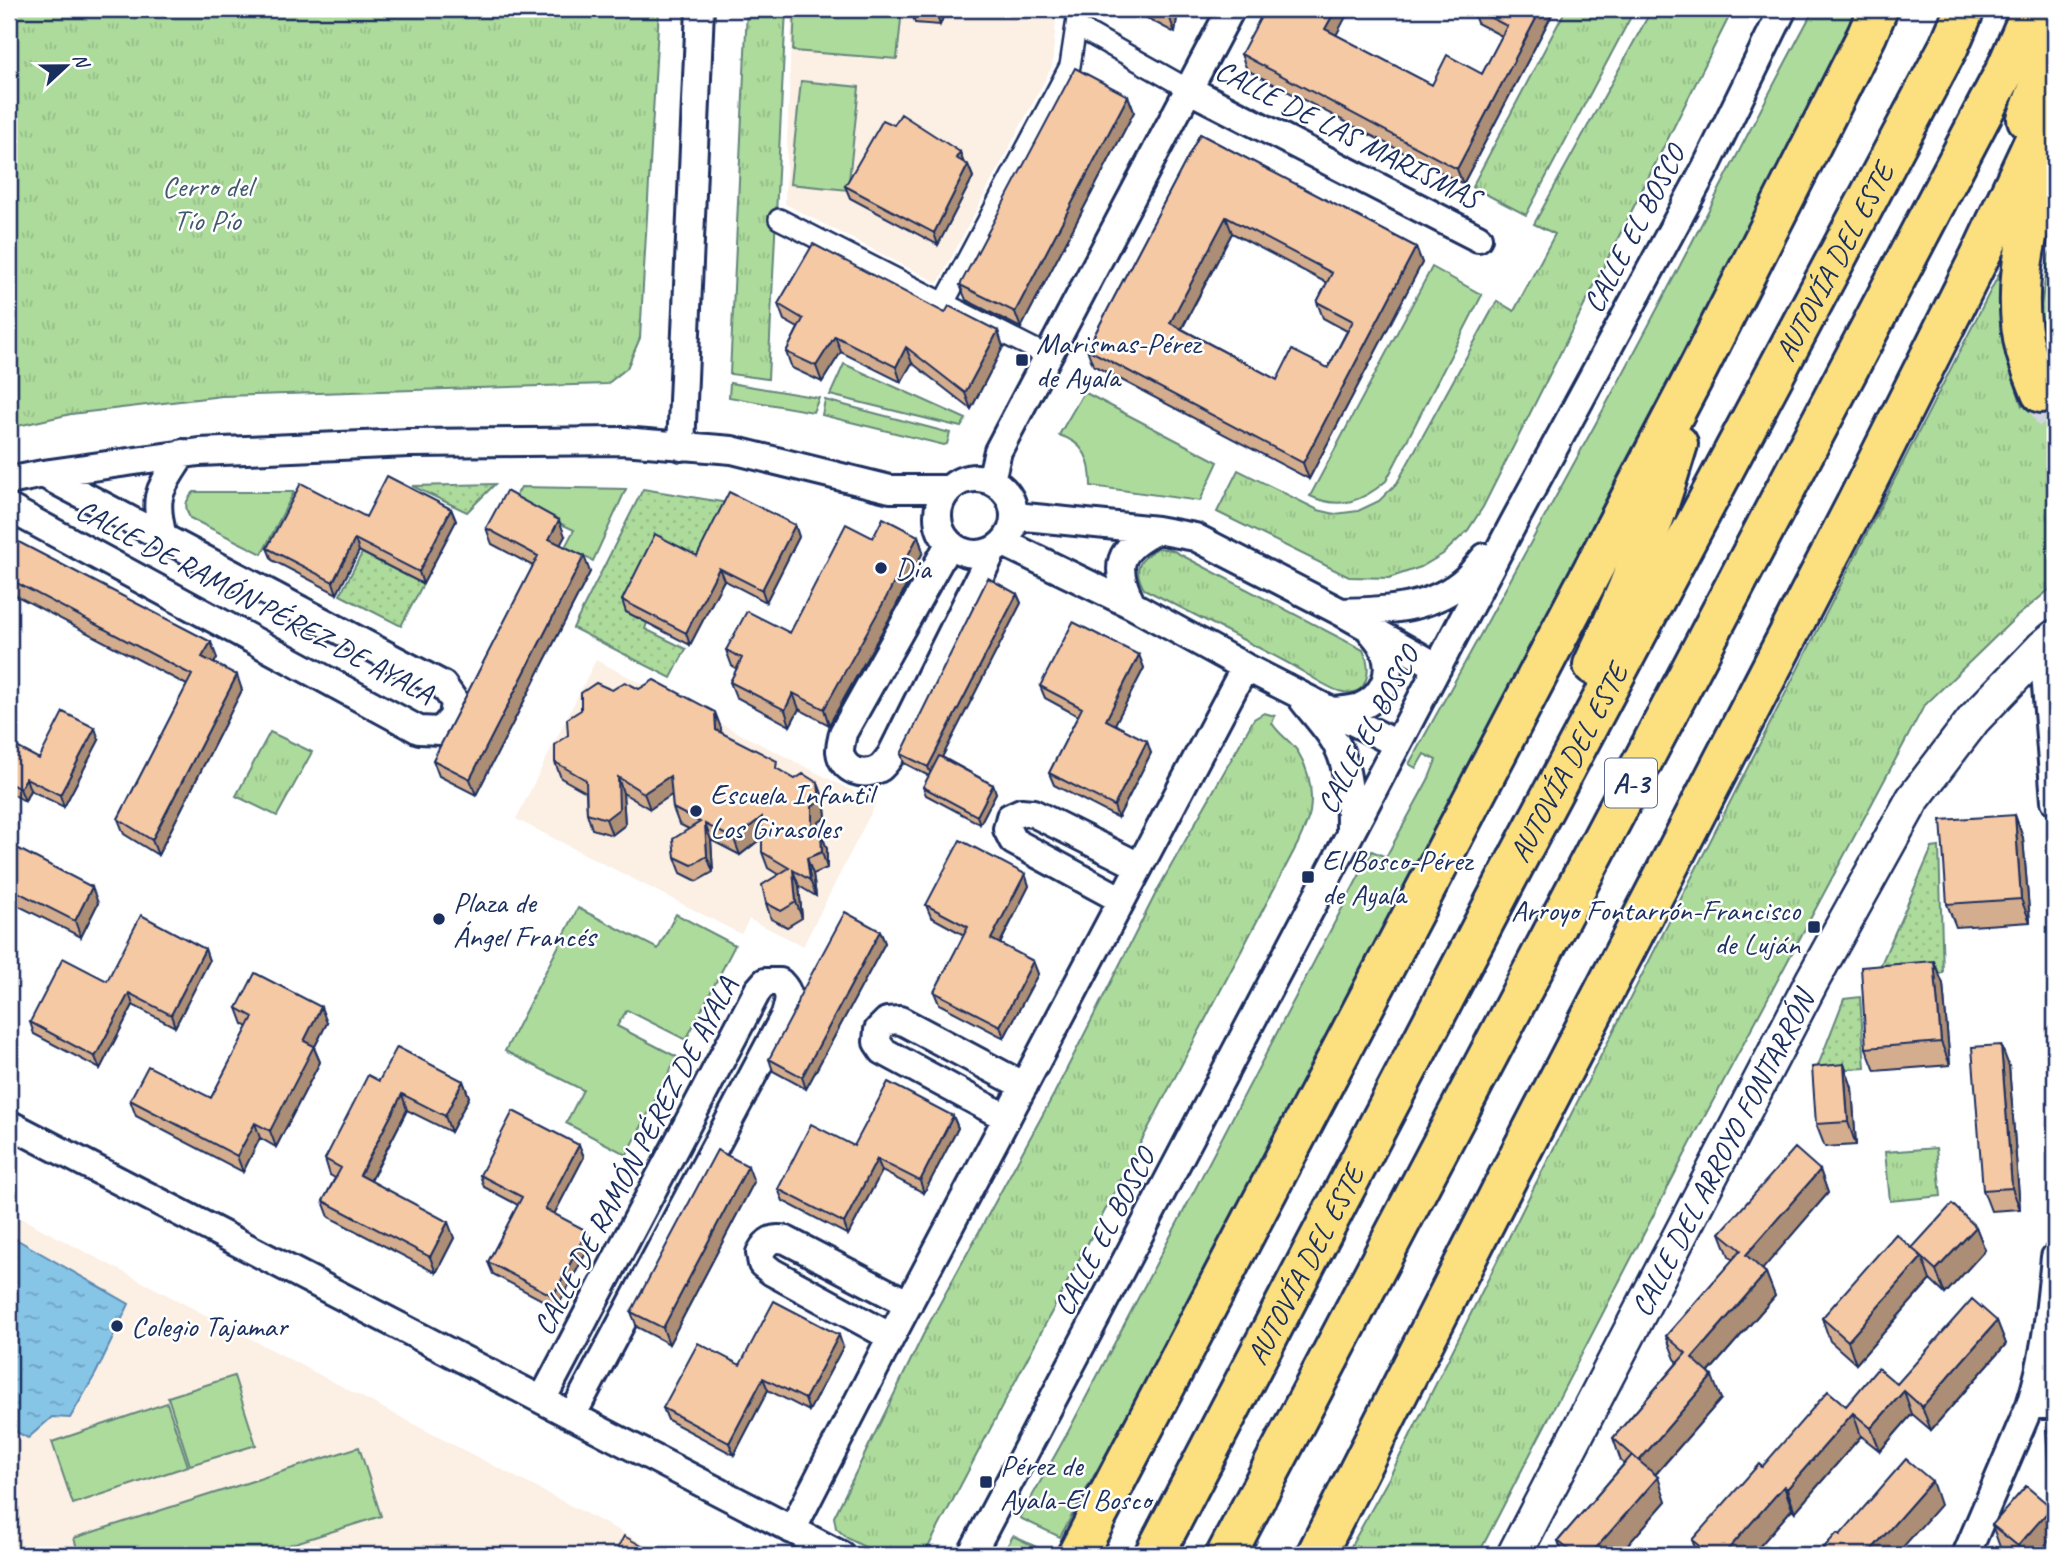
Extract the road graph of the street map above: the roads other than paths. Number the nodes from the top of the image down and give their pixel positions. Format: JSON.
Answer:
{"nodes":[{"id":1,"x":701,"y":9,"type":"edge"},
{"id":2,"x":1231,"y":9,"type":"edge"},
{"id":3,"x":1783,"y":9,"type":"edge"},
{"id":4,"x":1878,"y":9,"type":"edge"},
{"id":5,"x":1965,"y":9,"type":"edge"},
{"id":6,"x":2032,"y":9,"type":"edge"},
{"id":7,"x":1077,"y":18,"type":"edge"},
{"id":8,"x":2055,"y":42,"type":"edge"},
{"id":9,"x":1188,"y":89,"type":"junction"},
{"id":10,"x":2055,"y":96,"type":"edge"},
{"id":11,"x":2055,"y":147,"type":"edge"},
{"id":12,"x":2017,"y":176,"type":"junction"},
{"id":13,"x":779,"y":219,"type":"dead end"},
{"id":14,"x":1478,"y":238,"type":"dead end"},
{"id":15,"x":944,"y":303,"type":"junction"},
{"id":16,"x":1048,"y":356,"type":"junction"},
{"id":17,"x":1699,"y":367,"type":"junction"},
{"id":18,"x":2041,"y":393,"type":"tunnel mouth"},
{"id":19,"x":681,"y":447,"type":"junction"},
{"id":20,"x":183,"y":453,"type":"junction"},
{"id":21,"x":43,"y":474,"type":"junction"},
{"id":22,"x":991,"y":480,"type":"junction"},
{"id":23,"x":9,"y":481,"type":"edge"},
{"id":24,"x":890,"y":489,"type":"junction"},
{"id":25,"x":948,"y":489,"type":"junction"},
{"id":26,"x":9,"y":509,"type":"edge"},
{"id":27,"x":1016,"y":516,"type":"junction"},
{"id":28,"x":938,"y":517,"type":"junction"},
{"id":29,"x":1513,"y":524,"type":"junction"},
{"id":30,"x":1157,"y":530,"type":"junction"},
{"id":31,"x":163,"y":537,"type":"junction"},
{"id":32,"x":949,"y":544,"type":"junction"},
{"id":33,"x":998,"y":548,"type":"junction"},
{"id":34,"x":1132,"y":606,"type":"junction"},
{"id":35,"x":1341,"y":612,"type":"junction"},
{"id":36,"x":1370,"y":630,"type":"junction"},
{"id":37,"x":2049,"y":642,"type":"edge"},
{"id":38,"x":1245,"y":667,"type":"junction"},
{"id":39,"x":1438,"y":667,"type":"junction"},
{"id":40,"x":1299,"y":695,"type":"junction"},
{"id":41,"x":1332,"y":711,"type":"junction"},
{"id":42,"x":1397,"y":744,"type":"junction"},
{"id":43,"x":2055,"y":801,"type":"edge"},
{"id":44,"x":1350,"y":836,"type":"junction"},
{"id":45,"x":1139,"y":866,"type":"junction"},
{"id":46,"x":1502,"y":888,"type":"junction"},
{"id":47,"x":1122,"y":900,"type":"junction"},
{"id":48,"x":1024,"y":1086,"type":"junction"},
{"id":49,"x":1007,"y":1118,"type":"junction"},
{"id":50,"x":9,"y":1124,"type":"edge"},
{"id":51,"x":2055,"y":1257,"type":"edge"},
{"id":52,"x":909,"y":1304,"type":"junction"},
{"id":53,"x":891,"y":1337,"type":"junction"},
{"id":54,"x":542,"y":1400,"type":"junction"},
{"id":55,"x":2043,"y":1405,"type":"edge"},
{"id":56,"x":572,"y":1416,"type":"junction"},
{"id":57,"x":792,"y":1530,"type":"junction"},
{"id":58,"x":841,"y":1555,"type":"edge"},
{"id":59,"x":971,"y":1555,"type":"edge"},
{"id":60,"x":1077,"y":1555,"type":"edge"},
{"id":61,"x":1154,"y":1555,"type":"edge"},
{"id":62,"x":1226,"y":1555,"type":"edge"},
{"id":63,"x":1316,"y":1555,"type":"edge"},
{"id":64,"x":1514,"y":1555,"type":"edge"},
{"id":65,"x":1966,"y":1555,"type":"edge"}],
"edges":[{"from":1,"to":19,"type":"street"},
{"from":2,"to":9,"type":"street","name":"CALLE DE LAS MARISMAS"},
{"from":3,"to":29,"type":"street","name":"CALLE EL BOSCO"},
{"from":4,"to":17,"type":"highway"},
{"from":5,"to":46,"type":"highway","name":"AUTOVÍA DEL ESTE","number":"A-3"},
{"from":6,"to":62,"type":"highway","name":"AUTOVÍA DEL ESTE","number":"A-3"},
{"from":7,"to":9,"type":"street","name":"CALLE DE LAS MARISMAS"},
{"from":7,"to":15,"type":"street"},
{"from":8,"to":12,"type":"highway"},
{"from":9,"to":14,"type":"street","name":"CALLE DE LAS MARISMAS"},
{"from":9,"to":16,"type":"street","name":"CALLE DE LAS MARISMAS"},
{"from":10,"to":12,"type":"highway"},
{"from":11,"to":18,"type":"highway"},
{"from":12,"to":63,"type":"highway"},
{"from":13,"to":15,"type":"street"},
{"from":15,"to":16,"type":"street"},
{"from":16,"to":22,"type":"street","name":"CALLE DE LAS MARISMAS"},
{"from":17,"to":46,"type":"highway"},
{"from":17,"to":60,"type":"highway"},
{"from":19,"to":20,"type":"street","name":"CALLE DE RAMÓN PÉREZ DE AYALA"},
{"from":19,"to":24,"type":"street","name":"CALLE DE RAMÓN PÉREZ DE AYALA"},
{"from":20,"to":21,"type":"street","name":"CALLE DE RAMÓN PÉREZ DE AYALA"},
{"from":20,"to":31,"type":"street","name":"CALLE DE RAMÓN PÉREZ DE AYALA"},
{"from":21,"to":23,"type":"street","name":"CALLE DE RAMÓN PÉREZ DE AYALA"},
{"from":21,"to":31,"type":"street","name":"CALLE DE RAMÓN PÉREZ DE AYALA"},
{"from":22,"to":25,"type":"street"},
{"from":22,"to":27,"type":"street"},
{"from":24,"to":25,"type":"street","name":"CALLE DE RAMÓN PÉREZ DE AYALA"},
{"from":24,"to":28,"type":"street","name":"CALLE DE RAMÓN PÉREZ DE AYALA"},
{"from":25,"to":28,"type":"street"},
{"from":26,"to":31,"type":"street","name":"CALLE DE RAMÓN PÉREZ DE AYALA"},
{"from":27,"to":30,"type":"street"},
{"from":27,"to":33,"type":"street"},
{"from":28,"to":32,"type":"street"},
{"from":29,"to":35,"type":"street"},
{"from":29,"to":39,"type":"street","name":"CALLE EL BOSCO"},
{"from":30,"to":34,"type":"street"},
{"from":30,"to":35,"type":"street"},
{"from":32,"to":33,"type":"street"},
{"from":32,"to":33,"type":"street"},
{"from":33,"to":34,"type":"street"},
{"from":34,"to":38,"type":"street"},
{"from":35,"to":36,"type":"street"},
{"from":36,"to":39,"type":"street"},
{"from":36,"to":41,"type":"street"},
{"from":37,"to":43,"type":"street"},
{"from":37,"to":64,"type":"street","name":"CALLE DEL ARROYO FONTARRÓN"},
{"from":38,"to":40,"type":"street"},
{"from":38,"to":45,"type":"street"},
{"from":39,"to":42,"type":"street","name":"CALLE EL BOSCO"},
{"from":40,"to":41,"type":"street"},
{"from":40,"to":44,"type":"street"},
{"from":41,"to":42,"type":"street"},
{"from":42,"to":44,"type":"street","name":"CALLE EL BOSCO"},
{"from":44,"to":59,"type":"street","name":"CALLE EL BOSCO"},
{"from":45,"to":47,"type":"street"},
{"from":45,"to":47,"type":"street"},
{"from":46,"to":61,"type":"highway","name":"AUTOVÍA DEL ESTE","number":"A-3"},
{"from":47,"to":48,"type":"street"},
{"from":48,"to":49,"type":"street"},
{"from":48,"to":49,"type":"street"},
{"from":49,"to":52,"type":"street"},
{"from":50,"to":54,"type":"street"},
{"from":51,"to":55,"type":"street"},
{"from":52,"to":53,"type":"street"},
{"from":52,"to":53,"type":"street"},
{"from":53,"to":57,"type":"street"},
{"from":54,"to":56,"type":"street"},
{"from":54,"to":56,"type":"street","name":"CALLE DE RAMÓN PÉREZ DE AYALA"},
{"from":55,"to":65,"type":"street"},
{"from":56,"to":57,"type":"street"},
{"from":57,"to":58,"type":"street"}]}
